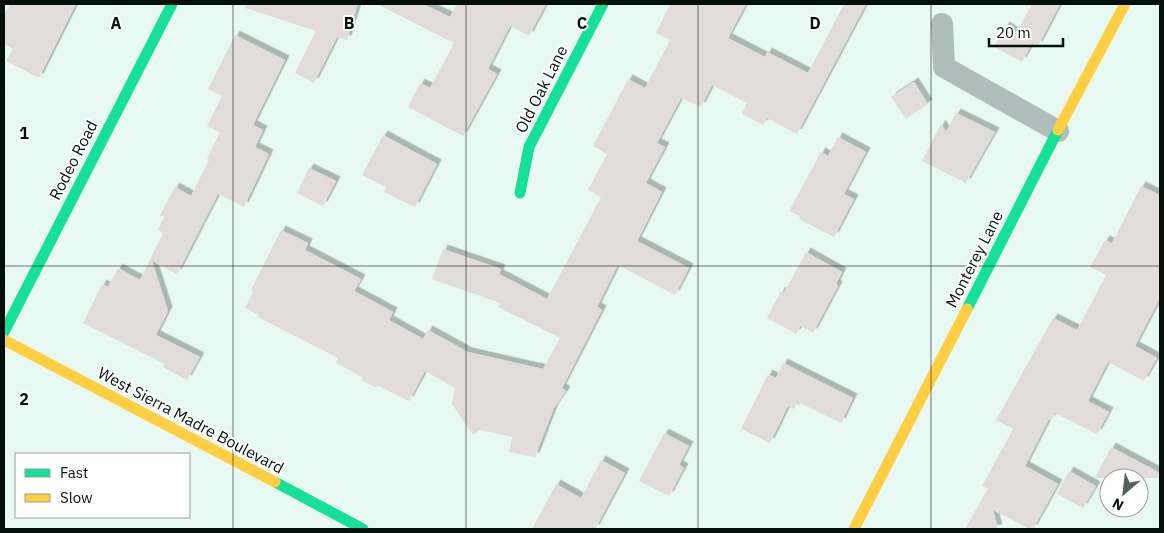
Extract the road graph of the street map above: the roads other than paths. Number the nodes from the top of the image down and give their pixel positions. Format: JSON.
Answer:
{"nodes":[{"id":1,"x":172,"y":4,"type":"edge"},
{"id":2,"x":603,"y":4,"type":"edge"},
{"id":3,"x":1125,"y":4,"type":"edge"},
{"id":4,"x":942,"y":24,"type":"dead end"},
{"id":5,"x":1058,"y":131,"type":"junction"},
{"id":6,"x":520,"y":193,"type":"dead end"},
{"id":7,"x":4,"y":332,"type":"edge"},
{"id":8,"x":4,"y":340,"type":"edge"},
{"id":9,"x":363,"y":529,"type":"edge"},
{"id":10,"x":854,"y":529,"type":"edge"}],
"edges":[{"from":1,"to":7,"type":"street","name":"Rodeo Road"},
{"from":2,"to":6,"type":"street","name":"Old Oak Lane"},
{"from":3,"to":5,"type":"street","name":"Monterey Lane"},
{"from":4,"to":5,"type":"street"},
{"from":5,"to":10,"type":"street","name":"Monterey Lane"},
{"from":8,"to":9,"type":"street","name":"West Sierra Madre Boulevard"}]}
